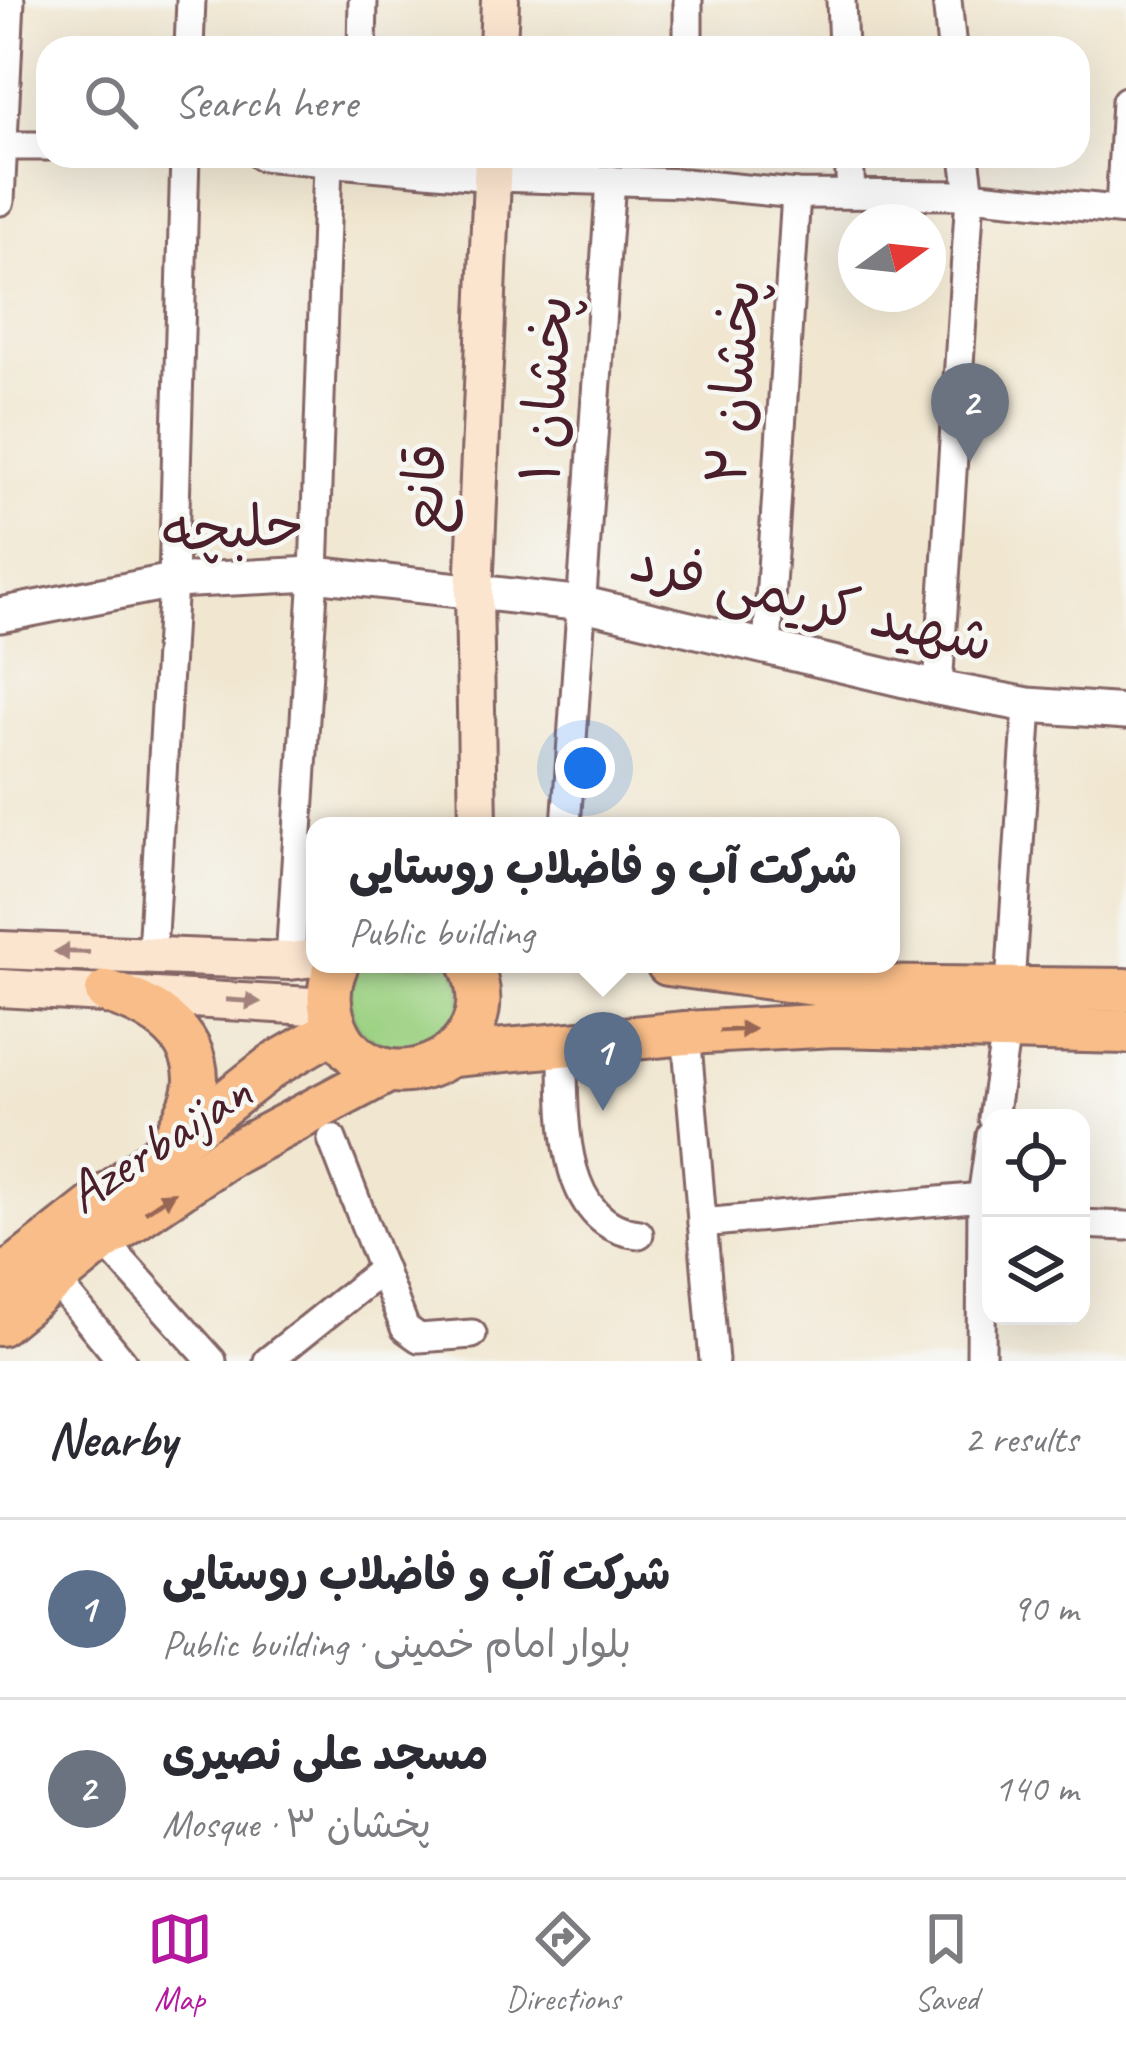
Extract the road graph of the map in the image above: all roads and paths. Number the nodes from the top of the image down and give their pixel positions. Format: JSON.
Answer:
{"nodes":[{"id":1,"x":10,"y":0,"type":"edge"},
{"id":2,"x":191,"y":0,"type":"edge"},
{"id":3,"x":363,"y":0,"type":"edge"},
{"id":4,"x":500,"y":0,"type":"edge"},
{"id":5,"x":688,"y":0,"type":"edge"},
{"id":6,"x":841,"y":0,"type":"edge"},
{"id":7,"x":947,"y":0,"type":"edge"},
{"id":8,"x":190,"y":36,"type":"edge"},
{"id":9,"x":362,"y":36,"type":"edge"},
{"id":10,"x":498,"y":36,"type":"edge"},
{"id":11,"x":688,"y":36,"type":"edge"},
{"id":12,"x":842,"y":36,"type":"edge"},
{"id":13,"x":951,"y":36,"type":"edge"},
{"id":14,"x":1126,"y":100,"type":"edge"},
{"id":15,"x":1,"y":146,"type":"edge"},
{"id":16,"x":36,"y":146,"type":"edge"},
{"id":17,"x":185,"y":168,"type":"edge"},
{"id":18,"x":328,"y":168,"type":"edge"},
{"id":19,"x":493,"y":168,"type":"edge"},
{"id":20,"x":510,"y":168,"type":"edge"},
{"id":21,"x":849,"y":168,"type":"edge"},
{"id":22,"x":967,"y":168,"type":"edge"},
{"id":23,"x":685,"y":169,"type":"edge"},
{"id":24,"x":610,"y":180,"type":"junction"},
{"id":25,"x":796,"y":194,"type":"junction"},
{"id":26,"x":850,"y":194,"type":"junction"},
{"id":27,"x":970,"y":195,"type":"junction"},
{"id":28,"x":0,"y":201,"type":"edge"},
{"id":29,"x":1123,"y":210,"type":"edge"},
{"id":30,"x":314,"y":574,"type":"junction"},
{"id":31,"x":173,"y":580,"type":"junction"},
{"id":32,"x":473,"y":593,"type":"junction"},
{"id":33,"x":584,"y":604,"type":"junction"},
{"id":34,"x":0,"y":615,"type":"edge"},
{"id":35,"x":767,"y":648,"type":"junction"},
{"id":36,"x":938,"y":688,"type":"junction"},
{"id":37,"x":1028,"y":705,"type":"junction"},
{"id":38,"x":1126,"y":712,"type":"edge"},
{"id":39,"x":307,"y":817,"type":"edge"},
{"id":40,"x":478,"y":817,"type":"edge"},
{"id":41,"x":567,"y":817,"type":"edge"},
{"id":42,"x":306,"y":854,"type":"edge"},
{"id":43,"x":0,"y":950,"type":"edge"},
{"id":44,"x":152,"y":953,"type":"junction"},
{"id":45,"x":303,"y":959,"type":"edge"},
{"id":46,"x":334,"y":973,"type":"edge"},
{"id":47,"x":473,"y":973,"type":"edge"},
{"id":48,"x":704,"y":973,"type":"edge"},
{"id":49,"x":1010,"y":986,"type":"junction"},
{"id":50,"x":0,"y":988,"type":"edge"},
{"id":51,"x":1126,"y":990,"type":"edge"},
{"id":52,"x":106,"y":992,"type":"junction"},
{"id":53,"x":836,"y":1006,"type":"junction"},
{"id":54,"x":333,"y":1018,"type":"junction"},
{"id":55,"x":1006,"y":1031,"type":"junction"},
{"id":56,"x":1126,"y":1032,"type":"edge"},
{"id":57,"x":686,"y":1033,"type":"junction"},
{"id":58,"x":563,"y":1044,"type":"junction"},
{"id":59,"x":453,"y":1054,"type":"junction"},
{"id":60,"x":388,"y":1071,"type":"junction"},
{"id":61,"x":994,"y":1109,"type":"edge"},
{"id":62,"x":332,"y":1139,"type":"dead end"},
{"id":63,"x":170,"y":1146,"type":"junction"},
{"id":64,"x":982,"y":1212,"type":"edge"},
{"id":65,"x":985,"y":1217,"type":"edge"},
{"id":66,"x":702,"y":1223,"type":"junction"},
{"id":67,"x":1090,"y":1224,"type":"edge"},
{"id":68,"x":1126,"y":1226,"type":"edge"},
{"id":69,"x":639,"y":1234,"type":"dead end"},
{"id":70,"x":103,"y":1240,"type":"junction"},
{"id":71,"x":383,"y":1269,"type":"junction"},
{"id":72,"x":0,"y":1280,"type":"edge"},
{"id":73,"x":55,"y":1280,"type":"junction"},
{"id":74,"x":0,"y":1324,"type":"edge"},
{"id":75,"x":472,"y":1334,"type":"dead end"},
{"id":76,"x":122,"y":1361,"type":"edge"},
{"id":77,"x":212,"y":1361,"type":"edge"},
{"id":78,"x":268,"y":1361,"type":"edge"},
{"id":79,"x":714,"y":1361,"type":"edge"},
{"id":80,"x":981,"y":1361,"type":"edge"}],
"edges":[{"from":1,"to":15,"type":"street"},
{"from":2,"to":8,"type":"street"},
{"from":3,"to":9,"type":"street"},
{"from":4,"to":10,"type":"main road"},
{"from":5,"to":11,"type":"street"},
{"from":6,"to":12,"type":"street"},
{"from":7,"to":13,"type":"street"},
{"from":14,"to":29,"type":"street"},
{"from":15,"to":16,"type":"street"},
{"from":15,"to":28,"type":"street"},
{"from":17,"to":31,"type":"street"},
{"from":18,"to":30,"type":"street"},
{"from":19,"to":32,"type":"main road","name":"قانع"},
{"from":20,"to":24,"type":"street"},
{"from":21,"to":26,"type":"street"},
{"from":22,"to":27,"type":"street"},
{"from":23,"to":24,"type":"street"},
{"from":23,"to":25,"type":"street"},
{"from":24,"to":33,"type":"street","name":"پخشان ۱"},
{"from":25,"to":26,"type":"street"},
{"from":25,"to":35,"type":"street","name":"پخشان ۲"},
{"from":26,"to":27,"type":"street"},
{"from":27,"to":29,"type":"street"},
{"from":27,"to":36,"type":"street"},
{"from":30,"to":31,"type":"street","name":"حلبچه"},
{"from":30,"to":32,"type":"street","name":"حلبچه"},
{"from":30,"to":39,"type":"street"},
{"from":31,"to":34,"type":"street","name":"حلبچه"},
{"from":31,"to":44,"type":"street"},
{"from":32,"to":33,"type":"street","name":"شهید کریمی فرد"},
{"from":32,"to":40,"type":"main road","name":"قانع"},
{"from":33,"to":35,"type":"street","name":"شهید کریمی فرد"},
{"from":33,"to":41,"type":"street","name":"پخشان ۱"},
{"from":35,"to":36,"type":"street","name":"شهید کریمی فرد"},
{"from":36,"to":37,"type":"street","name":"شهید کریمی فرد"},
{"from":37,"to":38,"type":"street","name":"شهید کریمی فرد"},
{"from":37,"to":49,"type":"street"},
{"from":42,"to":45,"type":"street"},
{"from":44,"to":43,"type":"main road","one_way":true},
{"from":44,"to":45,"type":"main road"},
{"from":46,"to":54,"type":"main road"},
{"from":47,"to":59,"type":"main road"},
{"from":48,"to":53,"type":"main road"},
{"from":49,"to":51,"type":"main road"},
{"from":49,"to":53,"type":"main road"},
{"from":50,"to":52,"type":"main road"},
{"from":52,"to":54,"type":"main road","one_way":true},
{"from":52,"to":63,"type":"main road"},
{"from":53,"to":55,"type":"main road"},
{"from":57,"to":53,"type":"main road","name":"Azerbaijan","one_way":true},
{"from":54,"to":60,"type":"main road"},
{"from":54,"to":63,"type":"main road","name":"Azerbaijan"},
{"from":55,"to":56,"type":"main road"},
{"from":55,"to":61,"type":"street"},
{"from":57,"to":58,"type":"main road","name":"Azerbaijan"},
{"from":57,"to":66,"type":"street"},
{"from":58,"to":59,"type":"main road","name":"Azerbaijan"},
{"from":58,"to":69,"type":"street"},
{"from":59,"to":60,"type":"main road","name":"Azerbaijan"},
{"from":70,"to":60,"type":"main road","name":"Azerbaijan","one_way":true},
{"from":62,"to":71,"type":"street"},
{"from":63,"to":72,"type":"main road","name":"Azerbaijan"},
{"from":64,"to":66,"type":"street"},
{"from":65,"to":80,"type":"street"},
{"from":66,"to":79,"type":"street"},
{"from":67,"to":68,"type":"street"},
{"from":70,"to":73,"type":"main road","name":"Azerbaijan"},
{"from":70,"to":77,"type":"street"},
{"from":71,"to":75,"type":"street"},
{"from":71,"to":78,"type":"street"},
{"from":73,"to":74,"type":"main road","name":"Azerbaijan"},
{"from":73,"to":76,"type":"street"}]}
